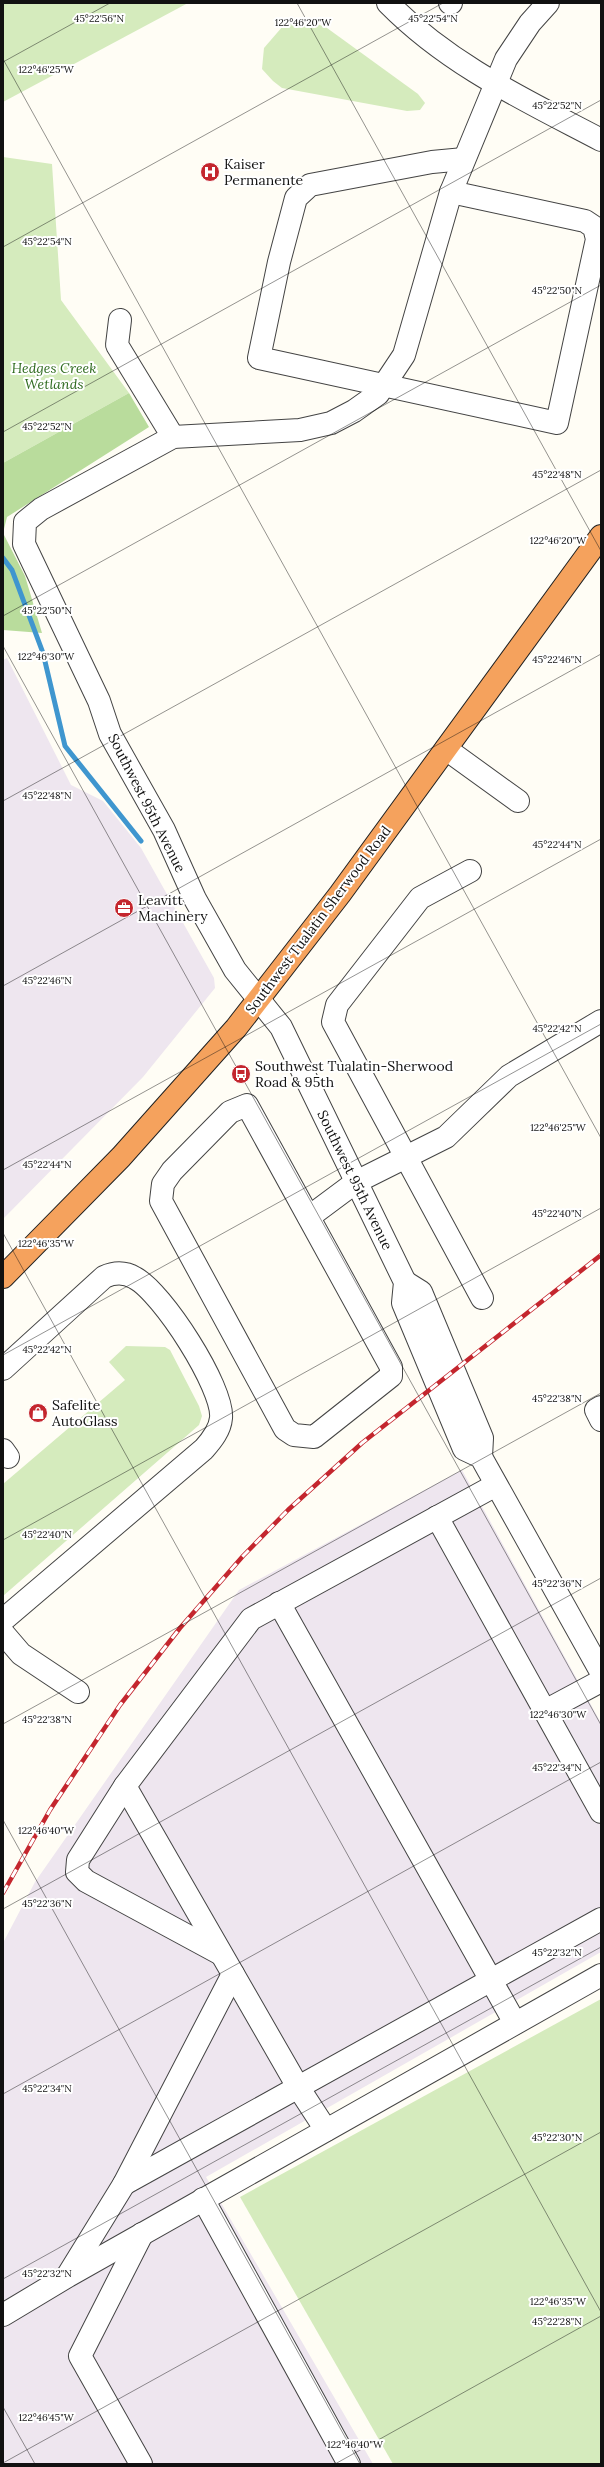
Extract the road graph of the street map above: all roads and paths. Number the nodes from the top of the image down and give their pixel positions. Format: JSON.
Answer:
{"nodes":[{"id":1,"x":388,"y":3,"type":"edge"},
{"id":2,"x":548,"y":3,"type":"edge"},
{"id":3,"x":496,"y":84,"type":"junction"},
{"id":4,"x":601,"y":140,"type":"edge"},
{"id":5,"x":464,"y":159,"type":"junction"},
{"id":6,"x":451,"y":192,"type":"junction"},
{"id":7,"x":120,"y":320,"type":"dead end"},
{"id":8,"x":383,"y":386,"type":"junction"},
{"id":9,"x":173,"y":437,"type":"junction"},
{"id":10,"x":601,"y":536,"type":"edge"},
{"id":11,"x":446,"y":749,"type":"junction"},
{"id":12,"x":518,"y":801,"type":"dead end"},
{"id":13,"x":470,"y":871,"type":"dead end"},
{"id":14,"x":259,"y":998,"type":"junction"},
{"id":15,"x":601,"y":1022,"type":"edge"},
{"id":16,"x":407,"y":1156,"type":"junction"},
{"id":17,"x":356,"y":1182,"type":"junction"},
{"id":18,"x":309,"y":1217,"type":"junction"},
{"id":19,"x":3,"y":1277,"type":"edge"},
{"id":20,"x":482,"y":1298,"type":"dead end"},
{"id":21,"x":3,"y":1368,"type":"edge"},
{"id":22,"x":601,"y":1407,"type":"edge"},
{"id":23,"x":601,"y":1420,"type":"edge"},
{"id":24,"x":496,"y":1485,"type":"junction"},
{"id":25,"x":437,"y":1517,"type":"junction"},
{"id":26,"x":279,"y":1603,"type":"junction"},
{"id":27,"x":3,"y":1620,"type":"edge"},
{"id":28,"x":3,"y":1633,"type":"edge"},
{"id":29,"x":601,"y":1672,"type":"edge"},
{"id":30,"x":601,"y":1681,"type":"edge"},
{"id":31,"x":78,"y":1692,"type":"dead end"},
{"id":32,"x":545,"y":1711,"type":"junction"},
{"id":33,"x":125,"y":1786,"type":"junction"},
{"id":34,"x":601,"y":1812,"type":"edge"},
{"id":35,"x":601,"y":1919,"type":"edge"},
{"id":36,"x":221,"y":1954,"type":"junction"},
{"id":37,"x":233,"y":1974,"type":"junction"},
{"id":38,"x":601,"y":1975,"type":"edge"},
{"id":39,"x":491,"y":1981,"type":"junction"},
{"id":40,"x":515,"y":2023,"type":"junction"},
{"id":41,"x":298,"y":2087,"type":"junction"},
{"id":42,"x":326,"y":2130,"type":"junction"},
{"id":43,"x":124,"y":2184,"type":"junction"},
{"id":44,"x":203,"y":2199,"type":"junction"},
{"id":45,"x":142,"y":2234,"type":"junction"},
{"id":46,"x":68,"y":2276,"type":"junction"},
{"id":47,"x":3,"y":2315,"type":"edge"},
{"id":48,"x":140,"y":2464,"type":"edge"},
{"id":49,"x":349,"y":2464,"type":"edge"}],
"edges":[{"from":1,"to":3,"type":"street"},
{"from":2,"to":3,"type":"street"},
{"from":3,"to":4,"type":"street"},
{"from":3,"to":5,"type":"street"},
{"from":5,"to":6,"type":"street"},
{"from":5,"to":8,"type":"street"},
{"from":6,"to":8,"type":"street"},
{"from":6,"to":8,"type":"street"},
{"from":7,"to":9,"type":"street"},
{"from":8,"to":9,"type":"street"},
{"from":9,"to":14,"type":"street","name":"Southwest 95th Avenue"},
{"from":10,"to":11,"type":"highway","name":"Southwest Tualatin Sherwood Road"},
{"from":11,"to":12,"type":"street"},
{"from":11,"to":14,"type":"highway","name":"Southwest Tualatin Sherwood Road"},
{"from":13,"to":16,"type":"street"},
{"from":14,"to":17,"type":"street","name":"Southwest 95th Avenue"},
{"from":14,"to":19,"type":"highway","name":"Southwest Tualatin Sherwood Road"},
{"from":15,"to":16,"type":"street"},
{"from":16,"to":17,"type":"street"},
{"from":16,"to":20,"type":"street"},
{"from":17,"to":18,"type":"street"},
{"from":17,"to":24,"type":"street","name":"Southwest 95th Avenue"},
{"from":18,"to":18,"type":"street"},
{"from":21,"to":27,"type":"street"},
{"from":22,"to":23,"type":"street"},
{"from":24,"to":25,"type":"street"},
{"from":24,"to":29,"type":"street","name":"Southwest 95th Avenue"},
{"from":25,"to":26,"type":"street"},
{"from":25,"to":32,"type":"street"},
{"from":26,"to":33,"type":"street"},
{"from":26,"to":39,"type":"street"},
{"from":28,"to":31,"type":"street"},
{"from":30,"to":32,"type":"street"},
{"from":32,"to":34,"type":"street"},
{"from":33,"to":36,"type":"street"},
{"from":33,"to":36,"type":"street"},
{"from":35,"to":39,"type":"street"},
{"from":36,"to":37,"type":"street"},
{"from":37,"to":41,"type":"street"},
{"from":37,"to":43,"type":"street"},
{"from":38,"to":40,"type":"street"},
{"from":39,"to":40,"type":"street"},
{"from":39,"to":41,"type":"street"},
{"from":40,"to":42,"type":"street"},
{"from":41,"to":42,"type":"street"},
{"from":41,"to":43,"type":"street"},
{"from":42,"to":44,"type":"street"},
{"from":43,"to":46,"type":"street"},
{"from":44,"to":45,"type":"street"},
{"from":44,"to":49,"type":"street"},
{"from":45,"to":46,"type":"street"},
{"from":45,"to":48,"type":"street"},
{"from":46,"to":47,"type":"street"}]}
